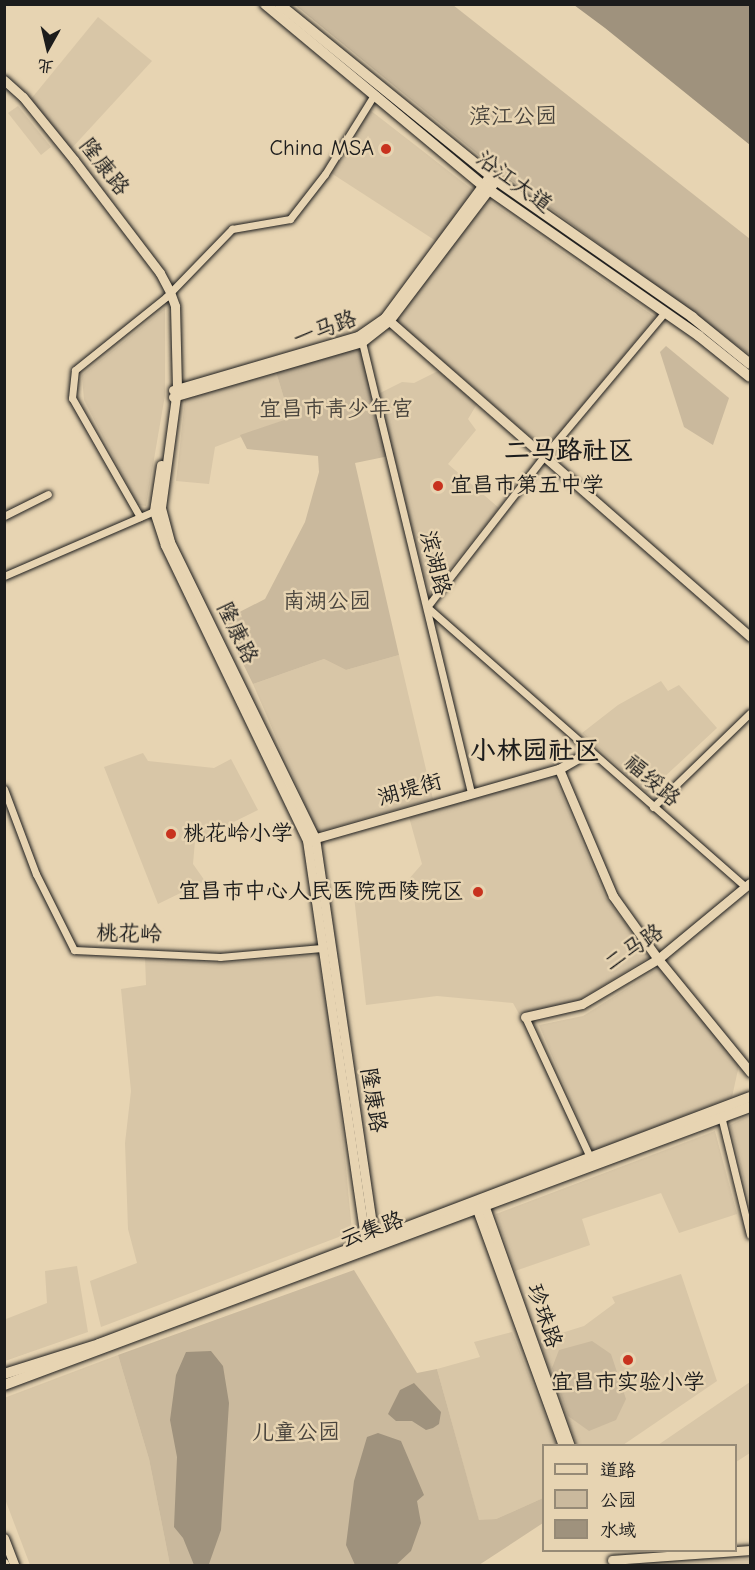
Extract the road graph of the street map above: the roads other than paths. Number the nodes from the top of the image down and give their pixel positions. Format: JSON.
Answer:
{"nodes":[{"id":1,"x":265,"y":4,"type":"edge"},
{"id":2,"x":279,"y":4,"type":"edge"},
{"id":3,"x":4,"y":80,"type":"edge"},
{"id":4,"x":4,"y":87,"type":"edge"},
{"id":5,"x":374,"y":95,"type":"junction"},
{"id":6,"x":493,"y":178,"type":"junction"},
{"id":7,"x":485,"y":188,"type":"junction"},
{"id":8,"x":168,"y":294,"type":"junction"},
{"id":9,"x":665,"y":312,"type":"junction"},
{"id":10,"x":387,"y":319,"type":"junction"},
{"id":11,"x":362,"y":342,"type":"junction"},
{"id":12,"x":750,"y":364,"type":"edge"},
{"id":13,"x":750,"y":377,"type":"edge"},
{"id":14,"x":174,"y":393,"type":"junction"},
{"id":15,"x":545,"y":455,"type":"junction"},
{"id":16,"x":48,"y":494,"type":"dead end"},
{"id":17,"x":154,"y":511,"type":"junction"},
{"id":18,"x":4,"y":516,"type":"edge"},
{"id":19,"x":140,"y":517,"type":"junction"},
{"id":20,"x":4,"y":576,"type":"edge"},
{"id":21,"x":427,"y":607,"type":"junction"},
{"id":22,"x":750,"y":636,"type":"edge"},
{"id":23,"x":750,"y":713,"type":"edge"},
{"id":24,"x":590,"y":750,"type":"junction"},
{"id":25,"x":559,"y":769,"type":"junction"},
{"id":26,"x":4,"y":789,"type":"edge"},
{"id":27,"x":471,"y":794,"type":"junction"},
{"id":28,"x":653,"y":807,"type":"junction"},
{"id":29,"x":311,"y":839,"type":"junction"},
{"id":30,"x":748,"y":885,"type":"edge"},
{"id":31,"x":322,"y":948,"type":"junction"},
{"id":32,"x":658,"y":959,"type":"junction"},
{"id":33,"x":525,"y":1017,"type":"joint"},
{"id":34,"x":750,"y":1072,"type":"edge"},
{"id":35,"x":750,"y":1097,"type":"edge"},
{"id":36,"x":750,"y":1107,"type":"edge"},
{"id":37,"x":722,"y":1120,"type":"junction"},
{"id":38,"x":591,"y":1159,"type":"junction"},
{"id":39,"x":480,"y":1205,"type":"junction"},
{"id":40,"x":750,"y":1235,"type":"edge"},
{"id":41,"x":371,"y":1246,"type":"junction"},
{"id":42,"x":4,"y":1374,"type":"edge"},
{"id":43,"x":4,"y":1384,"type":"edge"},
{"id":44,"x":561,"y":1444,"type":"edge"},
{"id":45,"x":569,"y":1444,"type":"edge"},
{"id":46,"x":4,"y":1538,"type":"edge"},
{"id":47,"x":720,"y":1552,"type":"edge"},
{"id":48,"x":614,"y":1559,"type":"edge"},
{"id":49,"x":15,"y":1566,"type":"edge"}],
"edges":[{"from":1,"to":5,"type":"main road","name":"沿江大道"},
{"from":2,"to":6,"type":"main road","name":"沿江大道"},
{"from":3,"to":8,"type":"main road","name":"隆康路"},
{"from":4,"to":8,"type":"main road","name":"隆康路"},
{"from":5,"to":7,"type":"main road","name":"沿江大道"},
{"from":5,"to":8,"type":"street"},
{"from":6,"to":7,"type":"main road","name":"一马路"},
{"from":6,"to":12,"type":"main road","name":"沿江大道"},
{"from":7,"to":9,"type":"main road","name":"沿江大道"},
{"from":7,"to":10,"type":"main road","name":"一马路"},
{"from":8,"to":14,"type":"main road","name":"隆康路"},
{"from":8,"to":19,"type":"street"},
{"from":9,"to":13,"type":"main road","name":"沿江大道"},
{"from":9,"to":15,"type":"street"},
{"from":10,"to":11,"type":"main road","name":"一马路"},
{"from":10,"to":14,"type":"main road","name":"一马路"},
{"from":10,"to":15,"type":"main road"},
{"from":11,"to":14,"type":"main road","name":"一马路"},
{"from":11,"to":21,"type":"street","name":"滨湖路"},
{"from":14,"to":17,"type":"main road","name":"隆康路"},
{"from":14,"to":29,"type":"main road","name":"隆康路"},
{"from":15,"to":21,"type":"street"},
{"from":15,"to":22,"type":"main road"},
{"from":16,"to":18,"type":"street"},
{"from":17,"to":19,"type":"street"},
{"from":17,"to":29,"type":"main road","name":"隆康路"},
{"from":19,"to":20,"type":"street"},
{"from":21,"to":24,"type":"street","name":"福绥路"},
{"from":21,"to":27,"type":"street","name":"滨湖路"},
{"from":23,"to":28,"type":"street"},
{"from":24,"to":25,"type":"main road","name":"湖堤街"},
{"from":24,"to":28,"type":"street","name":"福绥路"},
{"from":25,"to":27,"type":"main road","name":"湖堤街"},
{"from":25,"to":32,"type":"main road"},
{"from":26,"to":31,"type":"street","name":"桃花岭"},
{"from":27,"to":29,"type":"main road","name":"湖堤街"},
{"from":28,"to":30,"type":"street","name":"福绥路"},
{"from":29,"to":31,"type":"main road","name":"隆康路"},
{"from":29,"to":41,"type":"main road","name":"隆康路"},
{"from":30,"to":32,"type":"main road","name":"二马路"},
{"from":31,"to":41,"type":"main road","name":"隆康路"},
{"from":32,"to":33,"type":"main road","name":"二马路"},
{"from":32,"to":34,"type":"main road"},
{"from":33,"to":38,"type":"street"},
{"from":35,"to":38,"type":"main road","name":"云集路"},
{"from":36,"to":37,"type":"main road","name":"云集路"},
{"from":37,"to":39,"type":"main road","name":"云集路"},
{"from":37,"to":40,"type":"street"},
{"from":38,"to":39,"type":"main road","name":"云集路"},
{"from":39,"to":41,"type":"main road","name":"云集路"},
{"from":39,"to":44,"type":"main road","name":"珍珠路"},
{"from":39,"to":45,"type":"main road","name":"珍珠路"},
{"from":41,"to":42,"type":"main road","name":"云集路"},
{"from":41,"to":43,"type":"main road","name":"云集路"},
{"from":46,"to":49,"type":"main road"},
{"from":47,"to":48,"type":"main road"}]}
